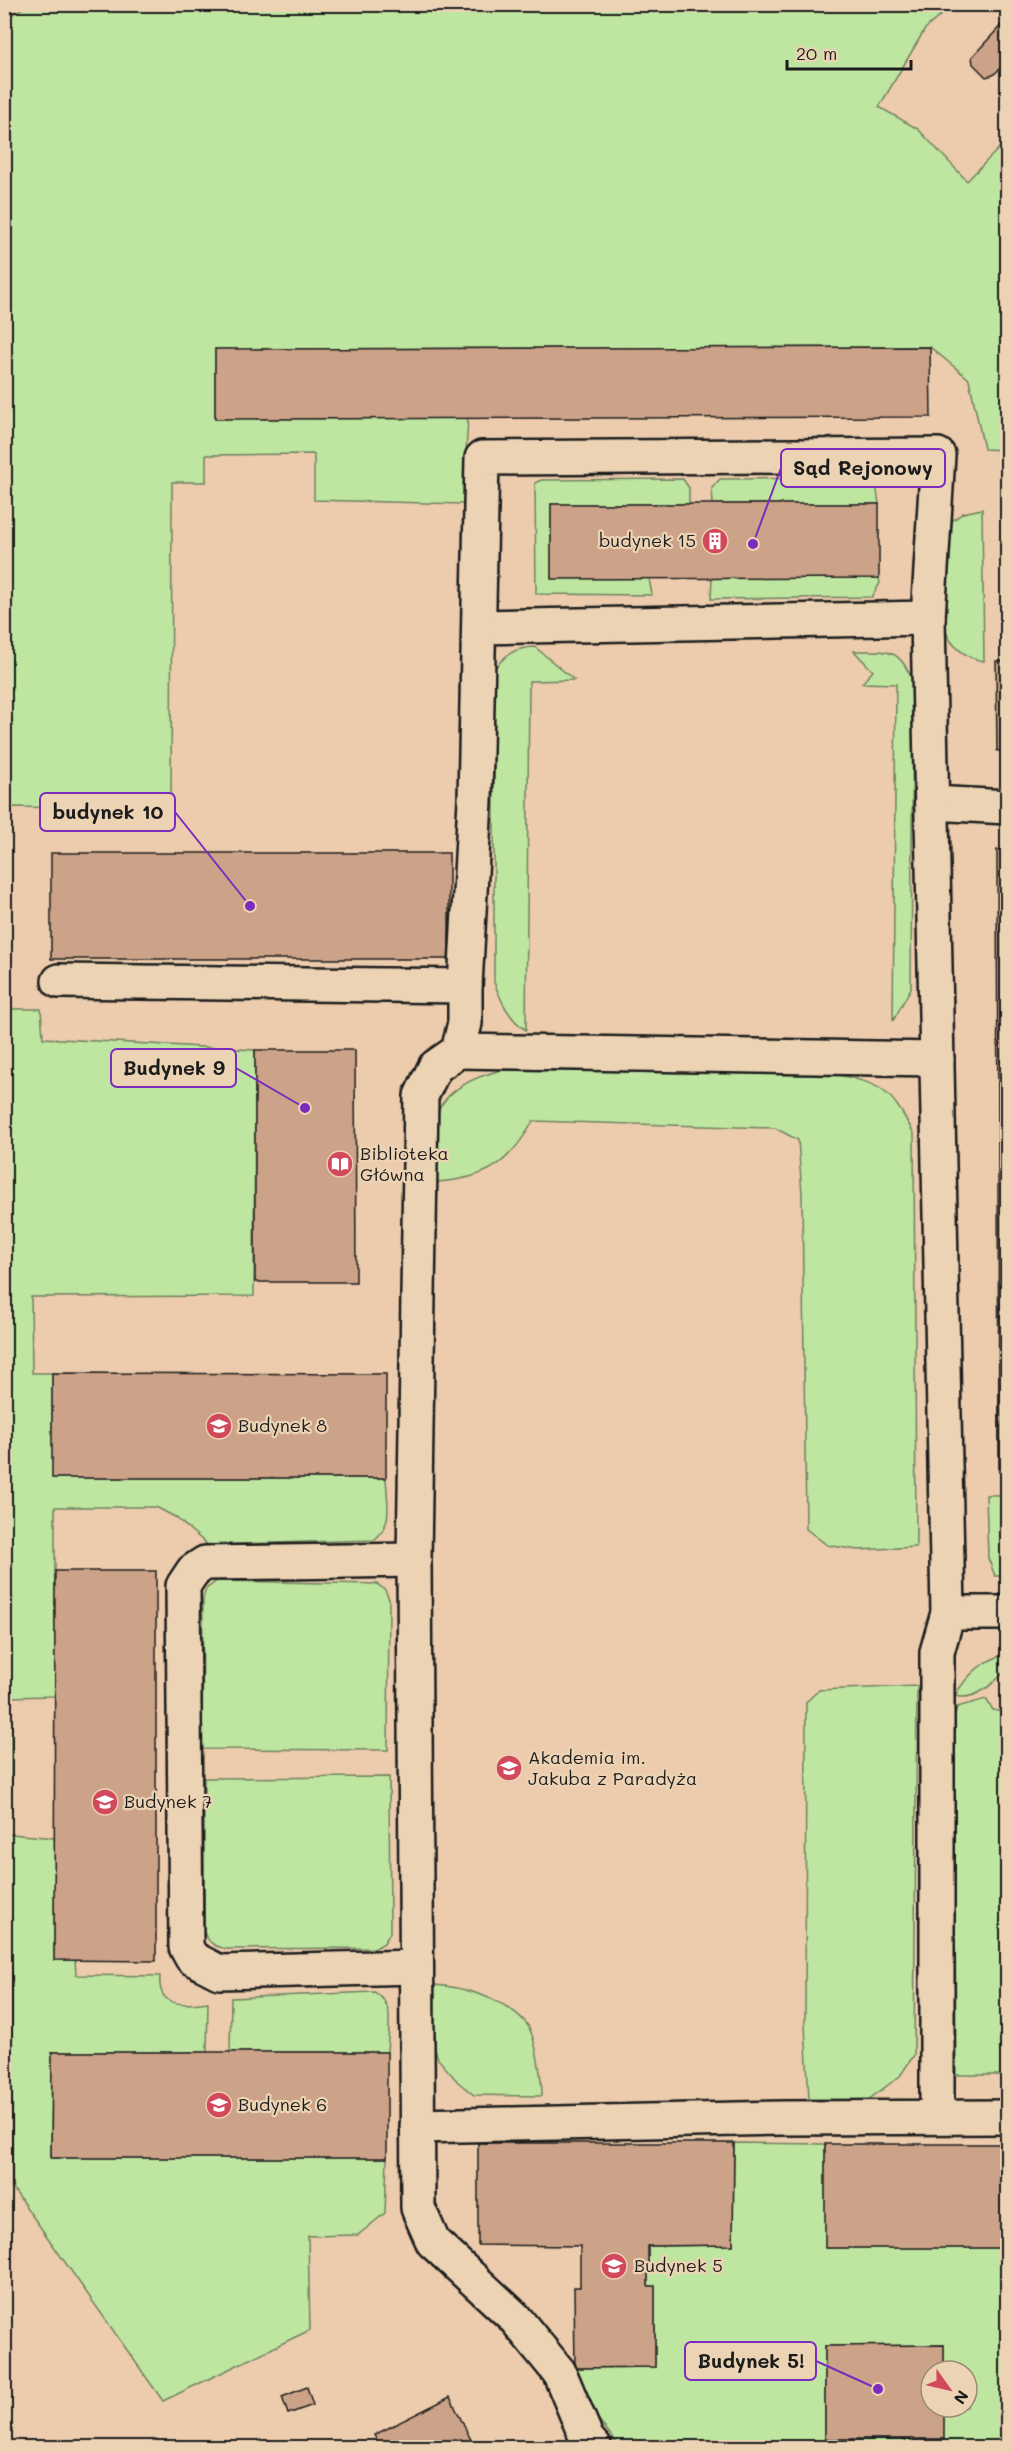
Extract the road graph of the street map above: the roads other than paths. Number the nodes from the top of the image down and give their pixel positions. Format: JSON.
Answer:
{"nodes":[{"id":1,"x":928,"y":618,"type":"junction"},
{"id":2,"x":480,"y":627,"type":"junction"},
{"id":3,"x":932,"y":803,"type":"junction"},
{"id":4,"x":1008,"y":807,"type":"edge"},
{"id":5,"x":58,"y":981,"type":"dead end"},
{"id":6,"x":465,"y":986,"type":"junction"},
{"id":7,"x":458,"y":1051,"type":"junction"},
{"id":8,"x":937,"y":1059,"type":"junction"},
{"id":9,"x":414,"y":1560,"type":"junction"},
{"id":10,"x":948,"y":1613,"type":"junction"},
{"id":11,"x":1008,"y":1613,"type":"edge"},
{"id":12,"x":416,"y":1967,"type":"junction"},
{"id":13,"x":1008,"y":2116,"type":"edge"},
{"id":14,"x":937,"y":2117,"type":"junction"},
{"id":15,"x":417,"y":2126,"type":"junction"},
{"id":16,"x":591,"y":2443,"type":"edge"}],
"edges":[{"from":1,"to":2,"type":"street"},
{"from":1,"to":2,"type":"street"},
{"from":1,"to":3,"type":"street"},
{"from":2,"to":6,"type":"street"},
{"from":3,"to":4,"type":"street"},
{"from":3,"to":8,"type":"street"},
{"from":5,"to":6,"type":"street"},
{"from":6,"to":7,"type":"street"},
{"from":7,"to":8,"type":"street"},
{"from":7,"to":9,"type":"street"},
{"from":8,"to":10,"type":"street"},
{"from":9,"to":12,"type":"street"},
{"from":9,"to":12,"type":"street"},
{"from":10,"to":11,"type":"street"},
{"from":10,"to":14,"type":"street"},
{"from":12,"to":15,"type":"street"},
{"from":13,"to":14,"type":"street"},
{"from":14,"to":15,"type":"street"},
{"from":15,"to":16,"type":"street"}]}
